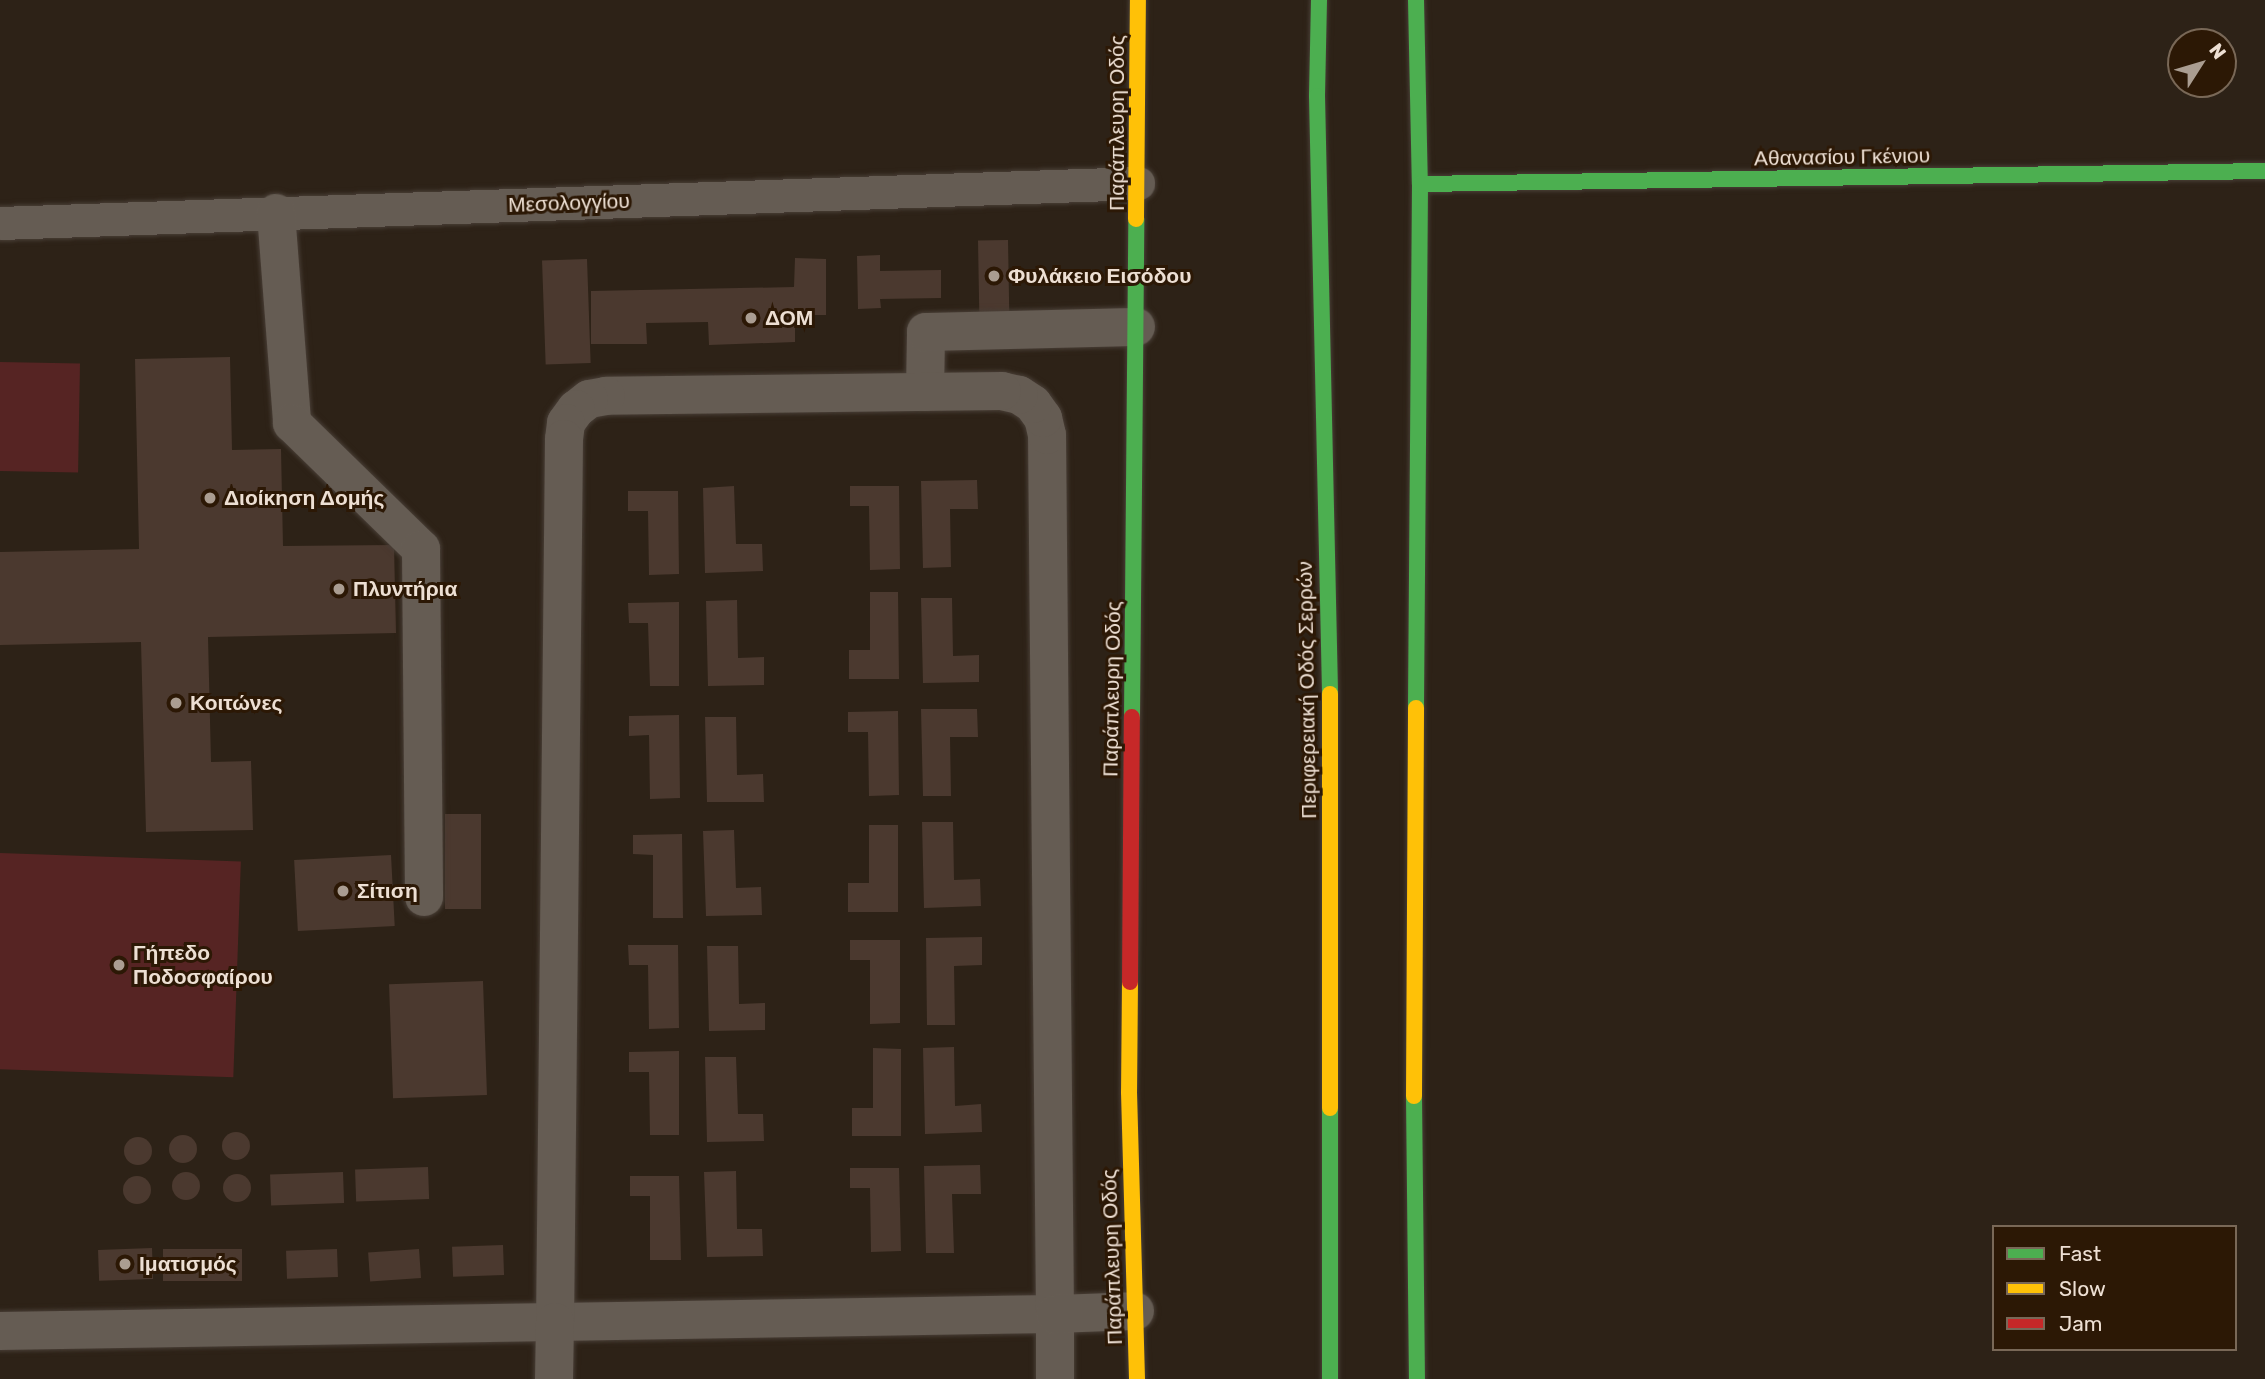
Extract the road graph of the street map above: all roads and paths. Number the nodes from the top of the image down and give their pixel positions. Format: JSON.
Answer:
{"nodes":[{"id":1,"x":1138,"y":0,"type":"edge"},
{"id":2,"x":1319,"y":0,"type":"edge"},
{"id":3,"x":1416,"y":0,"type":"edge"},
{"id":4,"x":2265,"y":171,"type":"edge"},
{"id":5,"x":1138,"y":183,"type":"junction"},
{"id":6,"x":1420,"y":184,"type":"junction"},
{"id":7,"x":276,"y":213,"type":"junction"},
{"id":8,"x":0,"y":223,"type":"edge"},
{"id":9,"x":1136,"y":327,"type":"junction"},
{"id":10,"x":925,"y":392,"type":"junction"},
{"id":11,"x":424,"y":897,"type":"dead end"},
{"id":12,"x":1135,"y":1311,"type":"junction"},
{"id":13,"x":1055,"y":1314,"type":"junction"},
{"id":14,"x":555,"y":1322,"type":"junction"},
{"id":15,"x":0,"y":1331,"type":"edge"},
{"id":16,"x":554,"y":1379,"type":"edge"},
{"id":17,"x":1055,"y":1379,"type":"edge"},
{"id":18,"x":1137,"y":1379,"type":"edge"},
{"id":19,"x":1330,"y":1379,"type":"edge"},
{"id":20,"x":1417,"y":1379,"type":"edge"}],
"edges":[{"from":1,"to":5,"type":"street","name":"Παράπλευρη Οδός"},
{"from":2,"to":19,"type":"street","name":"Περιφερειακή Οδός Σερρών"},
{"from":3,"to":6,"type":"street"},
{"from":4,"to":6,"type":"street","name":"Αθανασίου Γκένιου"},
{"from":5,"to":7,"type":"lane","name":"Μεσολογγίου"},
{"from":5,"to":9,"type":"street","name":"Παράπλευρη Οδός"},
{"from":6,"to":20,"type":"street"},
{"from":7,"to":8,"type":"lane","name":"Μεσολογγίου"},
{"from":7,"to":11,"type":"street"},
{"from":9,"to":10,"type":"street"},
{"from":9,"to":12,"type":"street","name":"Παράπλευρη Οδός"},
{"from":10,"to":13,"type":"street"},
{"from":10,"to":14,"type":"street"},
{"from":12,"to":13,"type":"street"},
{"from":12,"to":18,"type":"street","name":"Παράπλευρη Οδός"},
{"from":13,"to":14,"type":"street"},
{"from":13,"to":17,"type":"street"},
{"from":14,"to":15,"type":"street"},
{"from":14,"to":16,"type":"street"}]}
